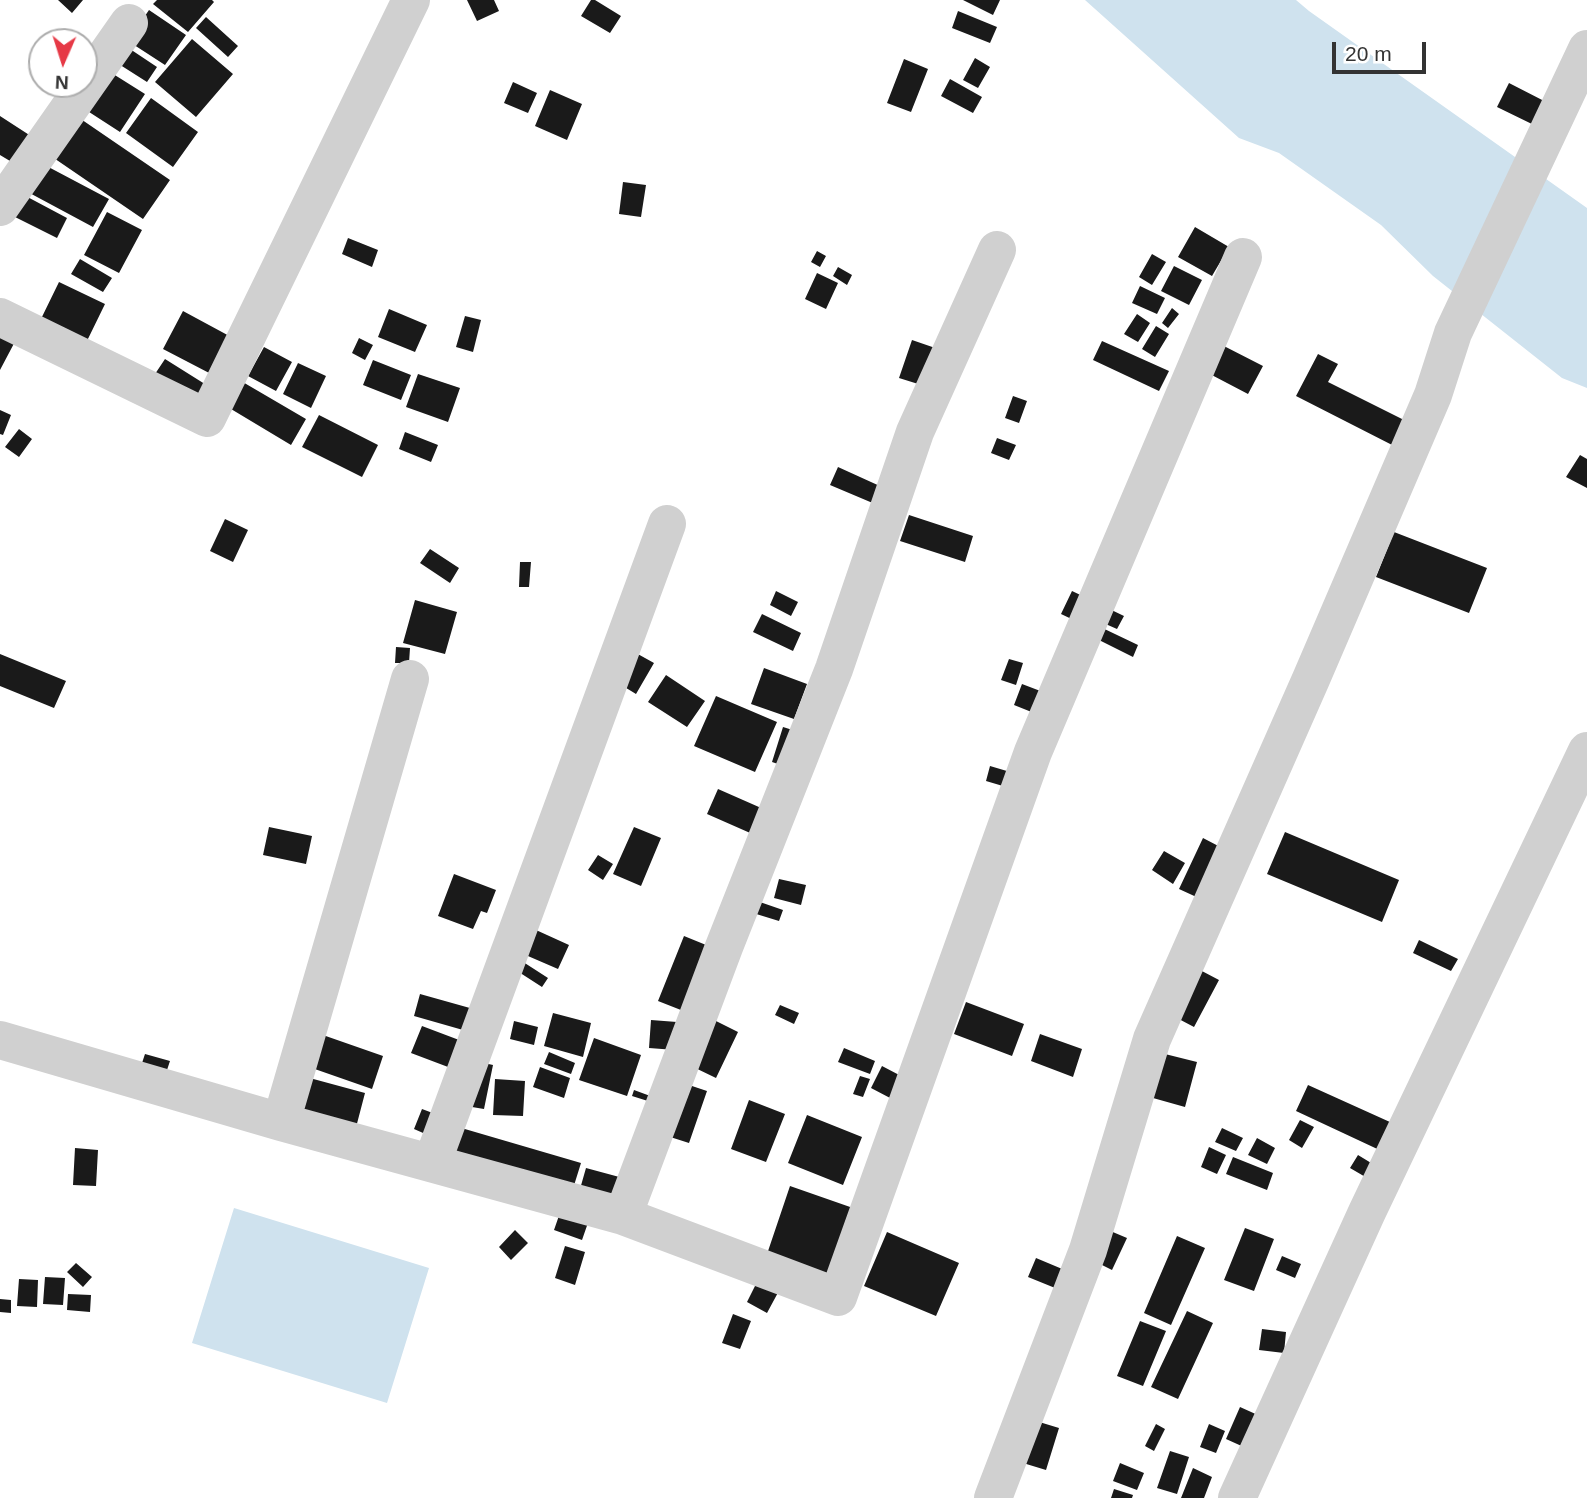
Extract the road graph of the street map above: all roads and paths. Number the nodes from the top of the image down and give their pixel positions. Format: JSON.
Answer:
{"nodes":[{"id":1,"x":411,"y":0,"type":"edge"},
{"id":2,"x":130,"y":23,"type":"dead end"},
{"id":3,"x":1587,"y":49,"type":"edge"},
{"id":4,"x":0,"y":207,"type":"edge"},
{"id":5,"x":997,"y":250,"type":"dead end"},
{"id":6,"x":1243,"y":257,"type":"dead end"},
{"id":7,"x":0,"y":317,"type":"edge"},
{"id":8,"x":667,"y":524,"type":"dead end"},
{"id":9,"x":410,"y":679,"type":"dead end"},
{"id":10,"x":1587,"y":751,"type":"edge"},
{"id":11,"x":0,"y":1040,"type":"edge"},
{"id":12,"x":281,"y":1122,"type":"junction"},
{"id":13,"x":432,"y":1163,"type":"junction"},
{"id":14,"x":623,"y":1216,"type":"junction"},
{"id":15,"x":993,"y":1498,"type":"edge"},
{"id":16,"x":1237,"y":1498,"type":"edge"}],
"edges":[{"from":1,"to":7,"type":"street"},
{"from":2,"to":4,"type":"street"},
{"from":3,"to":15,"type":"street"},
{"from":5,"to":14,"type":"street"},
{"from":6,"to":14,"type":"street"},
{"from":8,"to":13,"type":"street"},
{"from":9,"to":12,"type":"street"},
{"from":10,"to":16,"type":"street"},
{"from":11,"to":12,"type":"street"},
{"from":12,"to":13,"type":"street"},
{"from":13,"to":14,"type":"street"}]}
